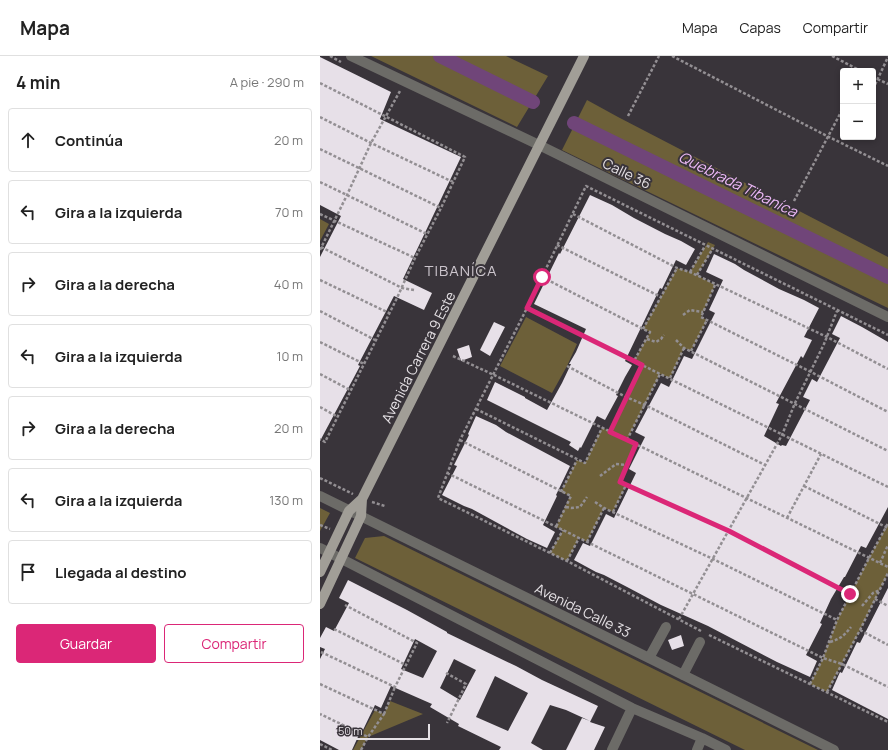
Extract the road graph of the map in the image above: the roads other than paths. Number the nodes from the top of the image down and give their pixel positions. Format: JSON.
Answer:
{"nodes":[{"id":1,"x":351,"y":56,"type":"edge"},
{"id":2,"x":584,"y":56,"type":"edge"},
{"id":3,"x":539,"y":145,"type":"junction"},
{"id":4,"x":888,"y":317,"type":"edge"},
{"id":5,"x":320,"y":496,"type":"edge"},
{"id":6,"x":362,"y":498,"type":"junction"},
{"id":7,"x":349,"y":511,"type":"junction"},
{"id":8,"x":361,"y":516,"type":"junction"},
{"id":9,"x":325,"y":551,"type":"edge"},
{"id":10,"x":341,"y":559,"type":"junction"},
{"id":11,"x":320,"y":572,"type":"edge"},
{"id":12,"x":320,"y":604,"type":"edge"},
{"id":13,"x":666,"y":627,"type":"dead end"},
{"id":14,"x":700,"y":642,"type":"dead end"},
{"id":15,"x":649,"y":658,"type":"junction"},
{"id":16,"x":683,"y":675,"type":"junction"},
{"id":17,"x":632,"y":708,"type":"junction"},
{"id":18,"x":702,"y":738,"type":"junction"},
{"id":19,"x":612,"y":750,"type":"edge"},
{"id":20,"x":697,"y":750,"type":"edge"},
{"id":21,"x":726,"y":750,"type":"edge"},
{"id":22,"x":834,"y":750,"type":"edge"}],
"edges":[{"from":1,"to":3,"type":"street","name":"Calle 36"},
{"from":2,"to":3,"type":"main road","name":"Avenida Carrera 9 Este"},
{"from":3,"to":4,"type":"street","name":"Calle 36"},
{"from":3,"to":6,"type":"main road","name":"Avenida Carrera 9 Este"},
{"from":5,"to":7,"type":"street","name":"Avenida Calle 33"},
{"from":6,"to":7,"type":"main road","name":"Avenida Carrera 9 Este"},
{"from":6,"to":8,"type":"main road","name":"Avenida Carrera 9 Este"},
{"from":7,"to":8,"type":"street","name":"Avenida Calle 33"},
{"from":7,"to":9,"type":"main road","name":"Avenida Carrera 9 Este"},
{"from":8,"to":10,"type":"main road","name":"Avenida Carrera 9 Este"},
{"from":8,"to":15,"type":"street","name":"Avenida Calle 33"},
{"from":9,"to":10,"type":"street"},
{"from":9,"to":11,"type":"main road","name":"Avenida Carrera 9 Este"},
{"from":10,"to":12,"type":"main road","name":"Avenida Carrera 9 Este"},
{"from":10,"to":17,"type":"street"},
{"from":13,"to":15,"type":"street"},
{"from":14,"to":16,"type":"street"},
{"from":15,"to":16,"type":"street","name":"Avenida Calle 33"},
{"from":16,"to":22,"type":"street","name":"Avenida Calle 33"},
{"from":17,"to":18,"type":"street"},
{"from":17,"to":19,"type":"street"},
{"from":18,"to":20,"type":"street"},
{"from":18,"to":21,"type":"street"}]}
